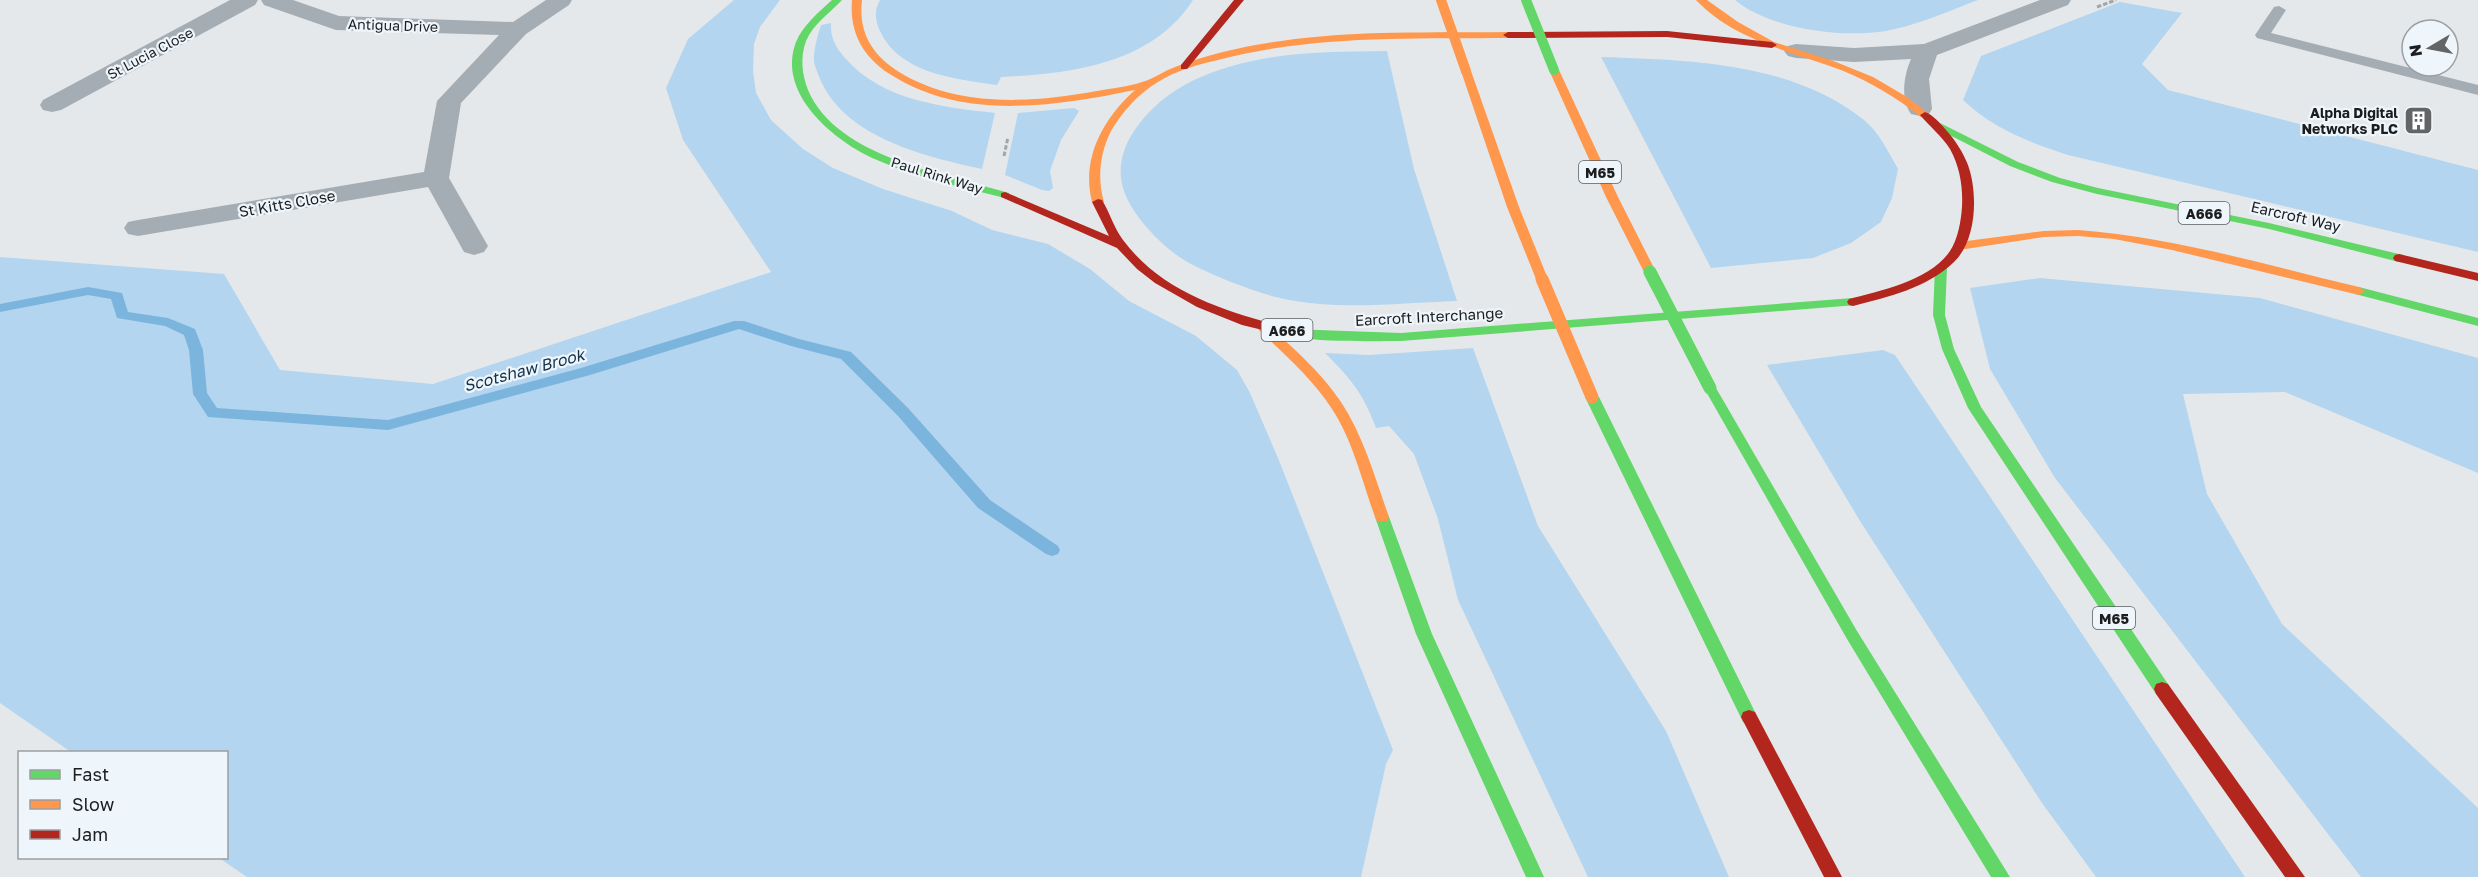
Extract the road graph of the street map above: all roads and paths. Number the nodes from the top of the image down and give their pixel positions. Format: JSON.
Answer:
{"nodes":[{"id":1,"x":248,"y":0,"type":"edge"},
{"id":2,"x":272,"y":0,"type":"edge"},
{"id":3,"x":561,"y":0,"type":"edge"},
{"id":4,"x":837,"y":0,"type":"edge"},
{"id":5,"x":857,"y":0,"type":"edge"},
{"id":6,"x":1239,"y":0,"type":"edge"},
{"id":7,"x":1441,"y":0,"type":"edge"},
{"id":8,"x":1526,"y":0,"type":"edge"},
{"id":9,"x":1701,"y":0,"type":"edge"},
{"id":10,"x":2060,"y":0,"type":"edge"},
{"id":11,"x":2116,"y":0,"type":"edge"},
{"id":12,"x":2095,"y":8,"type":"dead end"},
{"id":13,"x":2279,"y":10,"type":"dead end"},
{"id":14,"x":518,"y":28,"type":"junction"},
{"id":15,"x":1772,"y":45,"type":"junction"},
{"id":16,"x":1796,"y":51,"type":"junction"},
{"id":17,"x":1927,"y":51,"type":"junction"},
{"id":18,"x":1184,"y":67,"type":"junction"},
{"id":19,"x":1149,"y":84,"type":"junction"},
{"id":20,"x":2478,"y":90,"type":"edge"},
{"id":21,"x":52,"y":105,"type":"dead end"},
{"id":22,"x":1920,"y":109,"type":"junction"},
{"id":23,"x":1938,"y":126,"type":"junction"},
{"id":24,"x":436,"y":178,"type":"junction"},
{"id":25,"x":138,"y":228,"type":"dead end"},
{"id":26,"x":1119,"y":245,"type":"junction"},
{"id":27,"x":474,"y":246,"type":"dead end"},
{"id":28,"x":1959,"y":246,"type":"junction"},
{"id":29,"x":1941,"y":267,"type":"junction"},
{"id":30,"x":2478,"y":277,"type":"edge"},
{"id":31,"x":2478,"y":322,"type":"edge"},
{"id":32,"x":1263,"y":327,"type":"junction"},
{"id":33,"x":1535,"y":877,"type":"edge"},
{"id":34,"x":1833,"y":877,"type":"edge"},
{"id":35,"x":2001,"y":877,"type":"edge"},
{"id":36,"x":2296,"y":877,"type":"edge"}],
"edges":[{"from":1,"to":21,"type":"street","name":"St Lucia Close"},
{"from":2,"to":14,"type":"street","name":"Antigua Drive"},
{"from":3,"to":14,"type":"street"},
{"from":4,"to":26,"type":"main road","name":"Paul Rink Way"},
{"from":5,"to":19,"type":"main road"},
{"from":6,"to":18,"type":"main road"},
{"from":7,"to":34,"type":"main road","bridge":true},
{"from":8,"to":35,"type":"main road","number":"M65","bridge":true},
{"from":9,"to":15,"type":"main road"},
{"from":10,"to":17,"type":"street"},
{"from":11,"to":12,"type":"path"},
{"from":13,"to":20,"type":"lane"},
{"from":14,"to":24,"type":"street"},
{"from":15,"to":16,"type":"main road","name":"Earcroft Interchange","number":"A666"},
{"from":15,"to":18,"type":"main road","name":"Earcroft Interchange","number":"A666"},
{"from":16,"to":17,"type":"street"},
{"from":16,"to":22,"type":"main road","name":"Earcroft Interchange","number":"A666"},
{"from":17,"to":22,"type":"street"},
{"from":18,"to":19,"type":"main road","name":"Earcroft Interchange","number":"A666"},
{"from":19,"to":26,"type":"main road","name":"Earcroft Interchange","number":"A666"},
{"from":22,"to":23,"type":"main road","name":"Earcroft Interchange","number":"A666"},
{"from":23,"to":28,"type":"main road","name":"Earcroft Interchange","number":"A666"},
{"from":23,"to":30,"type":"main road","name":"Earcroft Way","number":"A666"},
{"from":24,"to":25,"type":"street","name":"St Kitts Close"},
{"from":24,"to":27,"type":"street"},
{"from":26,"to":32,"type":"main road","name":"Earcroft Interchange","number":"A666"},
{"from":28,"to":29,"type":"main road","name":"Earcroft Interchange","number":"A666"},
{"from":28,"to":31,"type":"main road"},
{"from":29,"to":32,"type":"main road","name":"Earcroft Interchange","number":"A666"},
{"from":29,"to":36,"type":"main road","number":"M65"},
{"from":32,"to":33,"type":"main road"}]}
